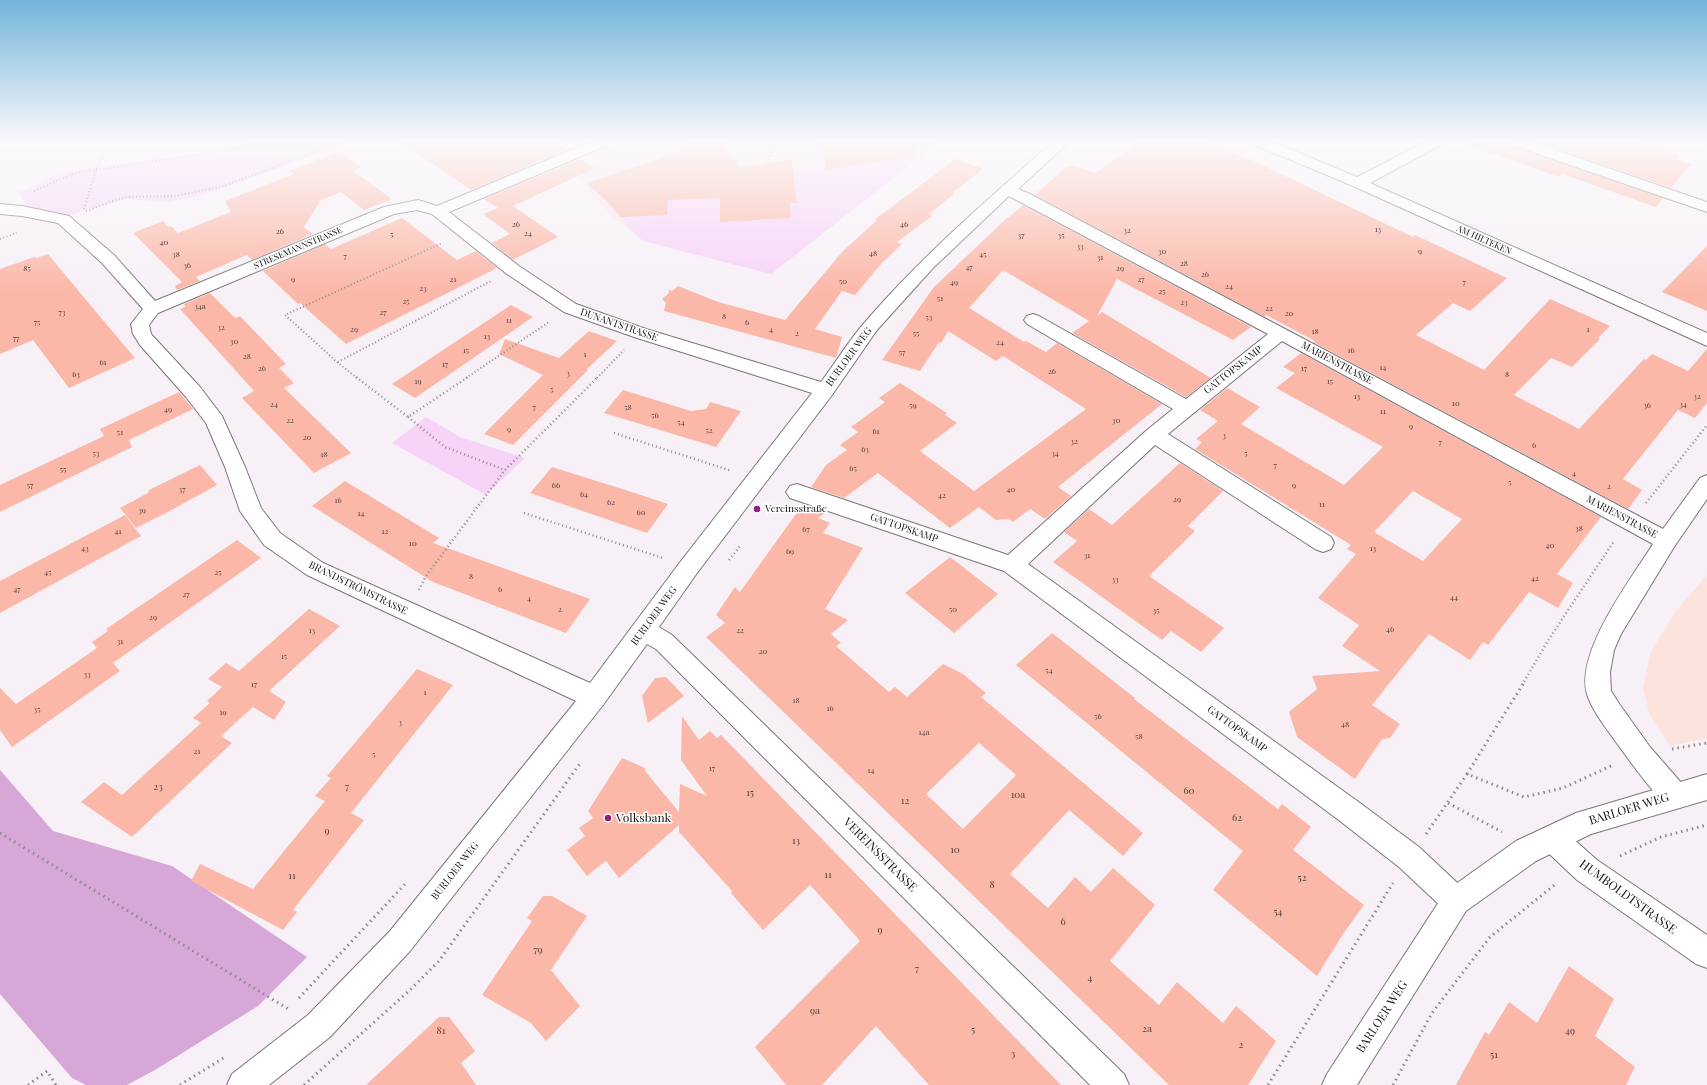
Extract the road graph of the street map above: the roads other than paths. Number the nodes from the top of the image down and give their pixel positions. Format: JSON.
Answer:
{"nodes":[{"id":1,"x":483,"y":193,"type":"edge"},
{"id":2,"x":1004,"y":193,"type":"edge"},
{"id":3,"x":1014,"y":193,"type":"edge"},
{"id":4,"x":1379,"y":193,"type":"edge"},
{"id":5,"x":1665,"y":193,"type":"edge"},
{"id":6,"x":1707,"y":207,"type":"edge"},
{"id":7,"x":0,"y":209,"type":"edge"},
{"id":8,"x":438,"y":211,"type":"junction"},
{"id":9,"x":152,"y":309,"type":"junction"},
{"id":10,"x":1033,"y":320,"type":"dead end"},
{"id":11,"x":1281,"y":333,"type":"junction"},
{"id":12,"x":1707,"y":340,"type":"edge"},
{"id":13,"x":825,"y":390,"type":"junction"},
{"id":14,"x":1186,"y":408,"type":"junction"},
{"id":15,"x":1154,"y":435,"type":"junction"},
{"id":16,"x":1707,"y":483,"type":"edge"},
{"id":17,"x":797,"y":492,"type":"dead end"},
{"id":18,"x":1666,"y":540,"type":"junction"},
{"id":19,"x":1323,"y":543,"type":"dead end"},
{"id":20,"x":1012,"y":565,"type":"junction"},
{"id":21,"x":644,"y":630,"type":"junction"},
{"id":22,"x":594,"y":697,"type":"junction"},
{"id":23,"x":1707,"y":787,"type":"edge"},
{"id":24,"x":1675,"y":795,"type":"junction"},
{"id":25,"x":1552,"y":838,"type":"junction"},
{"id":26,"x":1456,"y":900,"type":"junction"},
{"id":27,"x":1707,"y":953,"type":"edge"},
{"id":28,"x":242,"y":1085,"type":"edge"},
{"id":29,"x":1113,"y":1085,"type":"edge"},
{"id":30,"x":1338,"y":1085,"type":"edge"}],
"edges":[{"from":1,"to":8,"type":"street"},
{"from":2,"to":13,"type":"street","name":"BURLOER WEG"},
{"from":3,"to":11,"type":"street","name":"MARIENSTRASSE"},
{"from":4,"to":12,"type":"street","name":"AM HILTEKEN"},
{"from":5,"to":6,"type":"street"},
{"from":7,"to":9,"type":"street"},
{"from":8,"to":9,"type":"street","name":"STRESEMANNSTRASSE"},
{"from":8,"to":13,"type":"street","name":"DUNANTSTRASSE"},
{"from":9,"to":22,"type":"street","name":"BRANDSTRÖMSTRASSE"},
{"from":10,"to":14,"type":"street"},
{"from":11,"to":14,"type":"street","name":"GATTOPSKAMP"},
{"from":11,"to":18,"type":"street","name":"MARIENSTRASSE"},
{"from":13,"to":21,"type":"street","name":"BURLOER WEG"},
{"from":14,"to":15,"type":"street","name":"GATTOPSKAMP"},
{"from":15,"to":19,"type":"street"},
{"from":15,"to":20,"type":"street","name":"GATTOPSKAMP"},
{"from":16,"to":18,"type":"street","name":"BARLOER WEG"},
{"from":17,"to":20,"type":"street","name":"GATTOPSKAMP"},
{"from":18,"to":24,"type":"street","name":"BARLOER WEG"},
{"from":20,"to":26,"type":"street","name":"GATTOPSKAMP"},
{"from":21,"to":22,"type":"street","name":"BURLOER WEG"},
{"from":21,"to":29,"type":"street","name":"VEREINSSTRASSE"},
{"from":22,"to":28,"type":"street","name":"BURLOER WEG"},
{"from":23,"to":24,"type":"street"},
{"from":24,"to":25,"type":"street","name":"BARLOER WEG"},
{"from":25,"to":26,"type":"street","name":"BARLOER WEG"},
{"from":25,"to":27,"type":"street","name":"HUMBOLDTSTRASSE"},
{"from":26,"to":30,"type":"street","name":"BARLOER WEG"}]}
